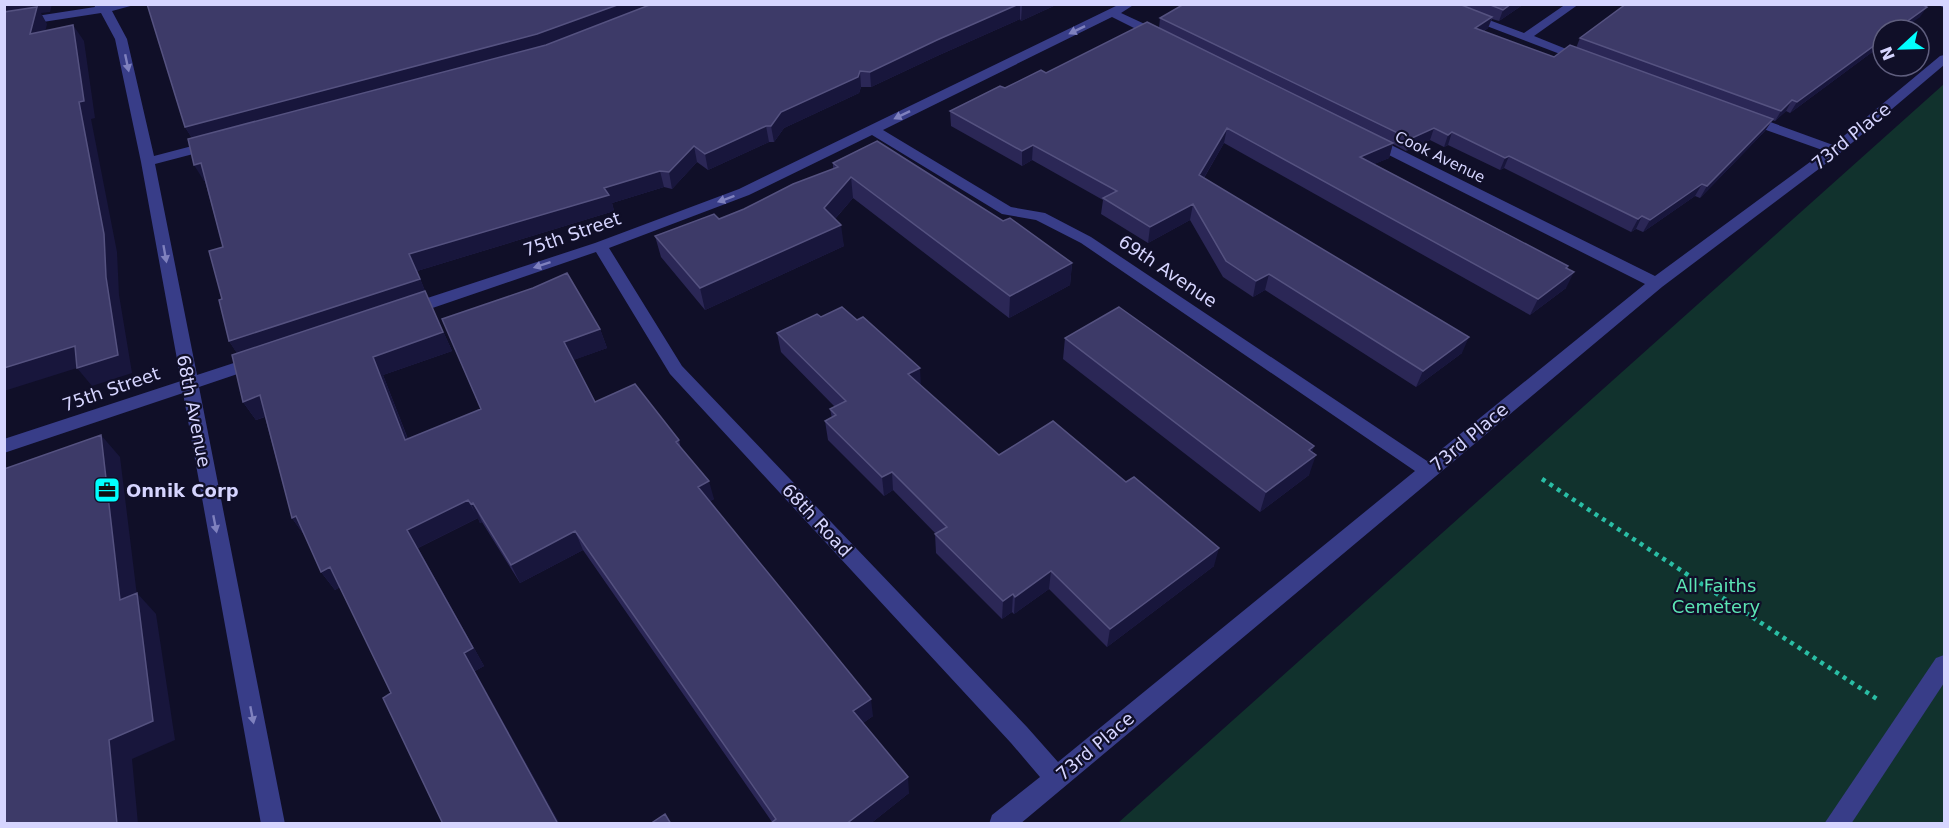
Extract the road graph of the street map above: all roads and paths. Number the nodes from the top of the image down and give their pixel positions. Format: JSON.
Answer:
{"nodes":[{"id":1,"x":133,"y":4,"type":"edge"},
{"id":2,"x":1130,"y":4,"type":"edge"},
{"id":3,"x":1434,"y":4,"type":"edge"},
{"id":4,"x":1574,"y":4,"type":"edge"},
{"id":5,"x":102,"y":7,"type":"edge"},
{"id":6,"x":1113,"y":13,"type":"junction"},
{"id":7,"x":4,"y":25,"type":"edge"},
{"id":8,"x":1525,"y":37,"type":"junction"},
{"id":9,"x":1175,"y":44,"type":"edge"},
{"id":10,"x":1944,"y":59,"type":"edge"},
{"id":11,"x":1592,"y":62,"type":"edge"},
{"id":12,"x":1738,"y":115,"type":"edge"},
{"id":13,"x":872,"y":129,"type":"junction"},
{"id":14,"x":1355,"y":133,"type":"edge"},
{"id":15,"x":230,"y":140,"type":"edge"},
{"id":16,"x":1835,"y":150,"type":"junction"},
{"id":17,"x":148,"y":162,"type":"junction"},
{"id":18,"x":600,"y":246,"type":"junction"},
{"id":19,"x":1656,"y":283,"type":"junction"},
{"id":20,"x":394,"y":315,"type":"edge"},
{"id":21,"x":272,"y":356,"type":"edge"},
{"id":22,"x":189,"y":384,"type":"junction"},
{"id":23,"x":4,"y":446,"type":"edge"},
{"id":24,"x":1428,"y":471,"type":"junction"},
{"id":25,"x":1542,"y":479,"type":"dead end"},
{"id":26,"x":1944,"y":665,"type":"edge"},
{"id":27,"x":1908,"y":720,"type":"junction"},
{"id":28,"x":1056,"y":778,"type":"junction"},
{"id":29,"x":273,"y":824,"type":"edge"},
{"id":30,"x":1001,"y":824,"type":"edge"},
{"id":31,"x":1836,"y":824,"type":"edge"}],
"edges":[{"from":1,"to":5,"type":"street"},
{"from":2,"to":6,"type":"street","name":"75th Street"},
{"from":3,"to":8,"type":"street"},
{"from":4,"to":8,"type":"street"},
{"from":5,"to":7,"type":"street"},
{"from":5,"to":17,"type":"street","name":"68th Avenue","one_way":true},
{"from":6,"to":9,"type":"street"},
{"from":6,"to":13,"type":"street","name":"75th Street","one_way":true},
{"from":8,"to":11,"type":"street"},
{"from":10,"to":16,"type":"street","name":"73rd Place"},
{"from":12,"to":16,"type":"street"},
{"from":13,"to":18,"type":"street","name":"75th Street","one_way":true},
{"from":13,"to":24,"type":"street","name":"69th Avenue"},
{"from":14,"to":19,"type":"street","name":"Cook Avenue"},
{"from":15,"to":17,"type":"street"},
{"from":16,"to":19,"type":"street","name":"73rd Place"},
{"from":17,"to":22,"type":"street","name":"68th Avenue","one_way":true},
{"from":18,"to":20,"type":"street","name":"75th Street","one_way":true},
{"from":18,"to":28,"type":"street","name":"68th Road"},
{"from":19,"to":24,"type":"street","name":"73rd Place"},
{"from":21,"to":22,"type":"street","name":"75th Street"},
{"from":22,"to":23,"type":"street","name":"75th Street"},
{"from":22,"to":29,"type":"street","name":"68th Avenue","one_way":true},
{"from":24,"to":28,"type":"street","name":"73rd Place"},
{"from":25,"to":27,"type":"path"},
{"from":26,"to":27,"type":"street"},
{"from":27,"to":31,"type":"street"},
{"from":28,"to":30,"type":"street","name":"73rd Place"}]}
